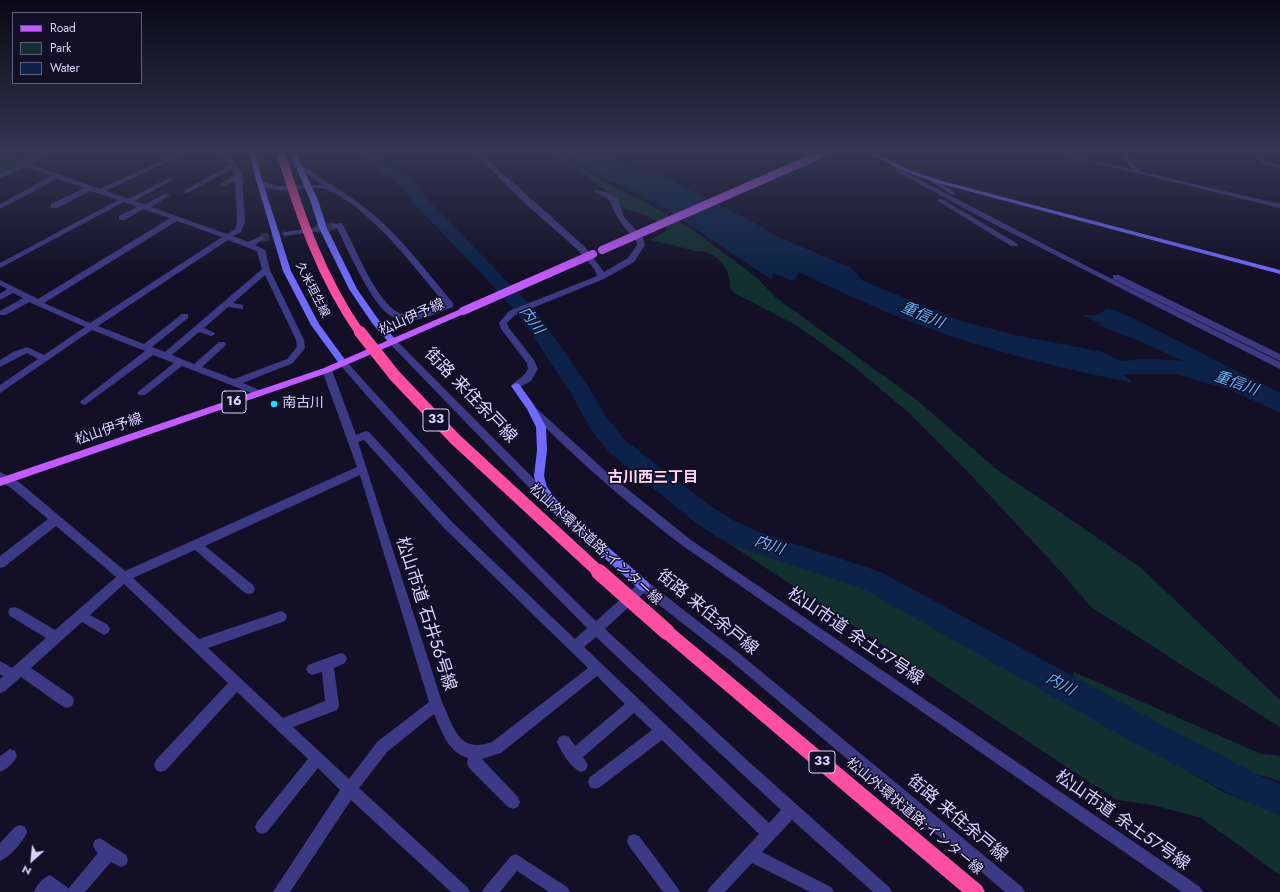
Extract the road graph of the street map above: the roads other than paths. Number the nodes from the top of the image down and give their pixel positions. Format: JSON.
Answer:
{"nodes":[{"id":1,"x":23,"y":195,"type":"edge"},
{"id":2,"x":77,"y":195,"type":"edge"},
{"id":3,"x":111,"y":195,"type":"edge"},
{"id":4,"x":138,"y":195,"type":"edge"},
{"id":5,"x":167,"y":195,"type":"dead end"},
{"id":6,"x":240,"y":195,"type":"edge"},
{"id":7,"x":264,"y":195,"type":"edge"},
{"id":8,"x":293,"y":195,"type":"edge"},
{"id":9,"x":312,"y":195,"type":"edge"},
{"id":10,"x":342,"y":195,"type":"edge"},
{"id":11,"x":521,"y":195,"type":"edge"},
{"id":12,"x":606,"y":195,"type":"edge"},
{"id":13,"x":727,"y":195,"type":"edge"},
{"id":14,"x":932,"y":195,"type":"edge"},
{"id":15,"x":943,"y":195,"type":"edge"},
{"id":16,"x":955,"y":195,"type":"edge"},
{"id":17,"x":990,"y":195,"type":"edge"},
{"id":18,"x":1233,"y":195,"type":"edge"},
{"id":19,"x":127,"y":200,"type":"junction"},
{"id":20,"x":54,"y":206,"type":"dead end"},
{"id":21,"x":144,"y":206,"type":"junction"},
{"id":22,"x":1280,"y":206,"type":"edge"},
{"id":23,"x":0,"y":207,"type":"edge"},
{"id":24,"x":122,"y":218,"type":"dead end"},
{"id":25,"x":176,"y":218,"type":"junction"},
{"id":26,"x":335,"y":226,"type":"dead end"},
{"id":27,"x":316,"y":229,"type":"tunnel mouth"},
{"id":28,"x":285,"y":234,"type":"tunnel mouth"},
{"id":29,"x":228,"y":237,"type":"junction"},
{"id":30,"x":261,"y":238,"type":"tunnel mouth"},
{"id":31,"x":1014,"y":244,"type":"dead end"},
{"id":32,"x":249,"y":245,"type":"junction"},
{"id":33,"x":0,"y":266,"type":"edge"},
{"id":34,"x":266,"y":270,"type":"junction"},
{"id":35,"x":1280,"y":272,"type":"edge"},
{"id":36,"x":601,"y":277,"type":"junction"},
{"id":37,"x":0,"y":282,"type":"edge"},
{"id":38,"x":14,"y":289,"type":"junction"},
{"id":39,"x":0,"y":297,"type":"edge"},
{"id":40,"x":29,"y":298,"type":"junction"},
{"id":41,"x":38,"y":302,"type":"junction"},
{"id":42,"x":226,"y":304,"type":"junction"},
{"id":43,"x":240,"y":307,"type":"dead end"},
{"id":44,"x":3,"y":313,"type":"dead end"},
{"id":45,"x":185,"y":316,"type":"dead end"},
{"id":46,"x":92,"y":326,"type":"junction"},
{"id":47,"x":197,"y":328,"type":"junction"},
{"id":48,"x":210,"y":333,"type":"dead end"},
{"id":49,"x":393,"y":342,"type":"junction"},
{"id":50,"x":222,"y":344,"type":"dead end"},
{"id":51,"x":149,"y":349,"type":"junction"},
{"id":52,"x":166,"y":356,"type":"junction"},
{"id":53,"x":1280,"y":358,"type":"edge"},
{"id":54,"x":45,"y":359,"type":"junction"},
{"id":55,"x":181,"y":362,"type":"junction"},
{"id":56,"x":343,"y":363,"type":"junction"},
{"id":57,"x":0,"y":364,"type":"edge"},
{"id":58,"x":1280,"y":366,"type":"edge"},
{"id":59,"x":195,"y":368,"type":"junction"},
{"id":60,"x":327,"y":370,"type":"junction"},
{"id":61,"x":234,"y":383,"type":"junction"},
{"id":62,"x":516,"y":386,"type":"joint"},
{"id":63,"x":0,"y":390,"type":"edge"},
{"id":64,"x":142,"y":393,"type":"dead end"},
{"id":65,"x":259,"y":393,"type":"junction"},
{"id":66,"x":86,"y":402,"type":"dead end"},
{"id":67,"x":531,"y":407,"type":"junction"},
{"id":68,"x":352,"y":440,"type":"junction"},
{"id":69,"x":363,"y":470,"type":"junction"},
{"id":70,"x":3,"y":479,"type":"edge"},
{"id":71,"x":558,"y":510,"type":"junction"},
{"id":72,"x":55,"y":520,"type":"junction"},
{"id":73,"x":196,"y":544,"type":"junction"},
{"id":74,"x":0,"y":563,"type":"edge"},
{"id":75,"x":124,"y":577,"type":"junction"},
{"id":76,"x":644,"y":586,"type":"junction"},
{"id":77,"x":249,"y":590,"type":"dead end"},
{"id":78,"x":14,"y":612,"type":"dead end"},
{"id":79,"x":80,"y":615,"type":"junction"},
{"id":80,"x":281,"y":617,"type":"dead end"},
{"id":81,"x":104,"y":629,"type":"dead end"},
{"id":82,"x":597,"y":629,"type":"junction"},
{"id":83,"x":56,"y":637,"type":"junction"},
{"id":84,"x":196,"y":646,"type":"junction"},
{"id":85,"x":575,"y":648,"type":"junction"},
{"id":86,"x":342,"y":659,"type":"dead end"},
{"id":87,"x":327,"y":664,"type":"junction"},
{"id":88,"x":0,"y":667,"type":"edge"},
{"id":89,"x":312,"y":669,"type":"dead end"},
{"id":90,"x":596,"y":669,"type":"junction"},
{"id":91,"x":17,"y":672,"type":"junction"},
{"id":92,"x":236,"y":683,"type":"junction"},
{"id":93,"x":0,"y":688,"type":"edge"},
{"id":94,"x":67,"y":701,"type":"dead end"},
{"id":95,"x":436,"y":704,"type":"junction"},
{"id":96,"x":634,"y":705,"type":"junction"},
{"id":97,"x":282,"y":725,"type":"junction"},
{"id":98,"x":661,"y":732,"type":"junction"},
{"id":99,"x":564,"y":742,"type":"dead end"},
{"id":100,"x":476,"y":753,"type":"junction"},
{"id":101,"x":317,"y":758,"type":"junction"},
{"id":102,"x":161,"y":765,"type":"dead end"},
{"id":103,"x":595,"y":782,"type":"dead end"},
{"id":104,"x":350,"y":788,"type":"junction"},
{"id":105,"x":513,"y":802,"type":"dead end"},
{"id":106,"x":791,"y":810,"type":"junction"},
{"id":107,"x":262,"y":828,"type":"dead end"},
{"id":108,"x":20,"y":832,"type":"dead end"},
{"id":109,"x":768,"y":833,"type":"junction"},
{"id":110,"x":634,"y":841,"type":"dead end"},
{"id":111,"x":110,"y":853,"type":"dead end"},
{"id":112,"x":0,"y":854,"type":"edge"},
{"id":113,"x":751,"y":854,"type":"junction"},
{"id":114,"x":42,"y":892,"type":"edge"},
{"id":115,"x":62,"y":892,"type":"edge"},
{"id":116,"x":75,"y":892,"type":"edge"},
{"id":117,"x":281,"y":892,"type":"edge"},
{"id":118,"x":462,"y":892,"type":"edge"},
{"id":119,"x":490,"y":892,"type":"edge"},
{"id":120,"x":562,"y":892,"type":"edge"},
{"id":121,"x":672,"y":892,"type":"edge"},
{"id":122,"x":715,"y":892,"type":"edge"},
{"id":123,"x":826,"y":892,"type":"edge"},
{"id":124,"x":884,"y":892,"type":"edge"},
{"id":125,"x":976,"y":892,"type":"edge"},
{"id":126,"x":1017,"y":892,"type":"edge"},
{"id":127,"x":1195,"y":892,"type":"edge"}],
"edges":[{"from":1,"to":23,"type":"street"},
{"from":2,"to":20,"type":"street"},
{"from":3,"to":19,"type":"street"},
{"from":4,"to":19,"type":"street"},
{"from":5,"to":21,"type":"street"},
{"from":6,"to":29,"type":"street"},
{"from":7,"to":56,"type":"main road","name":"久米垣生線"},
{"from":8,"to":125,"type":"highway","name":"松山外環状道路;インター線","number":"33","bridge":true},
{"from":9,"to":49,"type":"main road"},
{"from":10,"to":26,"type":"street"},
{"from":11,"to":36,"type":"street"},
{"from":12,"to":36,"type":"street"},
{"from":13,"to":49,"type":"main road","name":"松山伊予線","number":"16","bridge":true},
{"from":14,"to":31,"type":"street"},
{"from":15,"to":58,"type":"street"},
{"from":16,"to":53,"type":"street"},
{"from":17,"to":35,"type":"main road"},
{"from":18,"to":22,"type":"street"},
{"from":19,"to":21,"type":"street"},
{"from":19,"to":33,"type":"street"},
{"from":21,"to":24,"type":"street"},
{"from":21,"to":25,"type":"street"},
{"from":25,"to":29,"type":"street"},
{"from":25,"to":41,"type":"street"},
{"from":27,"to":28,"type":"street"},
{"from":29,"to":32,"type":"street"},
{"from":29,"to":46,"type":"street"},
{"from":30,"to":32,"type":"street"},
{"from":32,"to":34,"type":"street"},
{"from":34,"to":42,"type":"street"},
{"from":34,"to":61,"type":"street"},
{"from":36,"to":62,"type":"street"},
{"from":37,"to":38,"type":"street"},
{"from":38,"to":39,"type":"street"},
{"from":38,"to":40,"type":"street"},
{"from":40,"to":41,"type":"street"},
{"from":40,"to":44,"type":"street"},
{"from":41,"to":46,"type":"street"},
{"from":42,"to":43,"type":"street"},
{"from":42,"to":47,"type":"street"},
{"from":45,"to":51,"type":"street"},
{"from":46,"to":51,"type":"street"},
{"from":46,"to":54,"type":"street"},
{"from":47,"to":48,"type":"street"},
{"from":47,"to":52,"type":"street"},
{"from":49,"to":56,"type":"main road","name":"松山伊予線","number":"16"},
{"from":49,"to":71,"type":"street","name":"街路 来住余戸線"},
{"from":50,"to":59,"type":"street"},
{"from":51,"to":52,"type":"street"},
{"from":51,"to":66,"type":"street"},
{"from":52,"to":55,"type":"street"},
{"from":54,"to":57,"type":"street"},
{"from":54,"to":63,"type":"street"},
{"from":55,"to":59,"type":"street"},
{"from":55,"to":64,"type":"street"},
{"from":56,"to":60,"type":"main road","name":"松山伊予線","number":"16"},
{"from":56,"to":82,"type":"street"},
{"from":59,"to":61,"type":"street"},
{"from":60,"to":65,"type":"main road","name":"松山伊予線","number":"16"},
{"from":60,"to":68,"type":"street","name":"松山市道 石井56号線"},
{"from":61,"to":65,"type":"street"},
{"from":62,"to":67,"type":"main road","name":"松山市道 余土57号線"},
{"from":65,"to":70,"type":"main road","name":"松山伊予線","number":"16"},
{"from":67,"to":71,"type":"main road"},
{"from":67,"to":127,"type":"street","name":"松山市道 余土57号線"},
{"from":68,"to":69,"type":"street","name":"松山市道 石井56号線"},
{"from":68,"to":85,"type":"street"},
{"from":69,"to":73,"type":"street"},
{"from":69,"to":95,"type":"street","name":"松山市道 石井56号線"},
{"from":70,"to":72,"type":"street"},
{"from":71,"to":76,"type":"main road","name":"街路 来住余戸線"},
{"from":72,"to":74,"type":"street"},
{"from":72,"to":75,"type":"street"},
{"from":73,"to":75,"type":"street"},
{"from":73,"to":77,"type":"street"},
{"from":75,"to":79,"type":"street"},
{"from":75,"to":84,"type":"street"},
{"from":76,"to":82,"type":"street"},
{"from":76,"to":126,"type":"street","name":"街路 来住余戸線"},
{"from":78,"to":83,"type":"street"},
{"from":79,"to":81,"type":"street"},
{"from":79,"to":83,"type":"street"},
{"from":80,"to":84,"type":"street"},
{"from":82,"to":85,"type":"street"},
{"from":82,"to":106,"type":"street"},
{"from":83,"to":91,"type":"street"},
{"from":84,"to":92,"type":"street"},
{"from":85,"to":90,"type":"street"},
{"from":86,"to":87,"type":"street"},
{"from":87,"to":89,"type":"street"},
{"from":87,"to":97,"type":"street"},
{"from":88,"to":91,"type":"street"},
{"from":90,"to":96,"type":"street"},
{"from":90,"to":100,"type":"street"},
{"from":91,"to":93,"type":"street"},
{"from":91,"to":94,"type":"street"},
{"from":92,"to":97,"type":"street"},
{"from":92,"to":102,"type":"street"},
{"from":95,"to":100,"type":"street"},
{"from":95,"to":104,"type":"street","name":"松山市道 石井56号線"},
{"from":96,"to":98,"type":"street"},
{"from":96,"to":99,"type":"street"},
{"from":97,"to":101,"type":"street"},
{"from":98,"to":103,"type":"street"},
{"from":98,"to":109,"type":"street"},
{"from":100,"to":105,"type":"street"},
{"from":101,"to":104,"type":"street"},
{"from":101,"to":107,"type":"street"},
{"from":104,"to":117,"type":"street","name":"松山市道 石井56号線"},
{"from":104,"to":118,"type":"street"},
{"from":106,"to":109,"type":"street"},
{"from":106,"to":124,"type":"street"},
{"from":108,"to":112,"type":"street"},
{"from":109,"to":113,"type":"street"},
{"from":110,"to":121,"type":"street"},
{"from":111,"to":116,"type":"street"},
{"from":113,"to":122,"type":"street"},
{"from":113,"to":123,"type":"street"},
{"from":114,"to":115,"type":"street"},
{"from":119,"to":120,"type":"street"}]}
